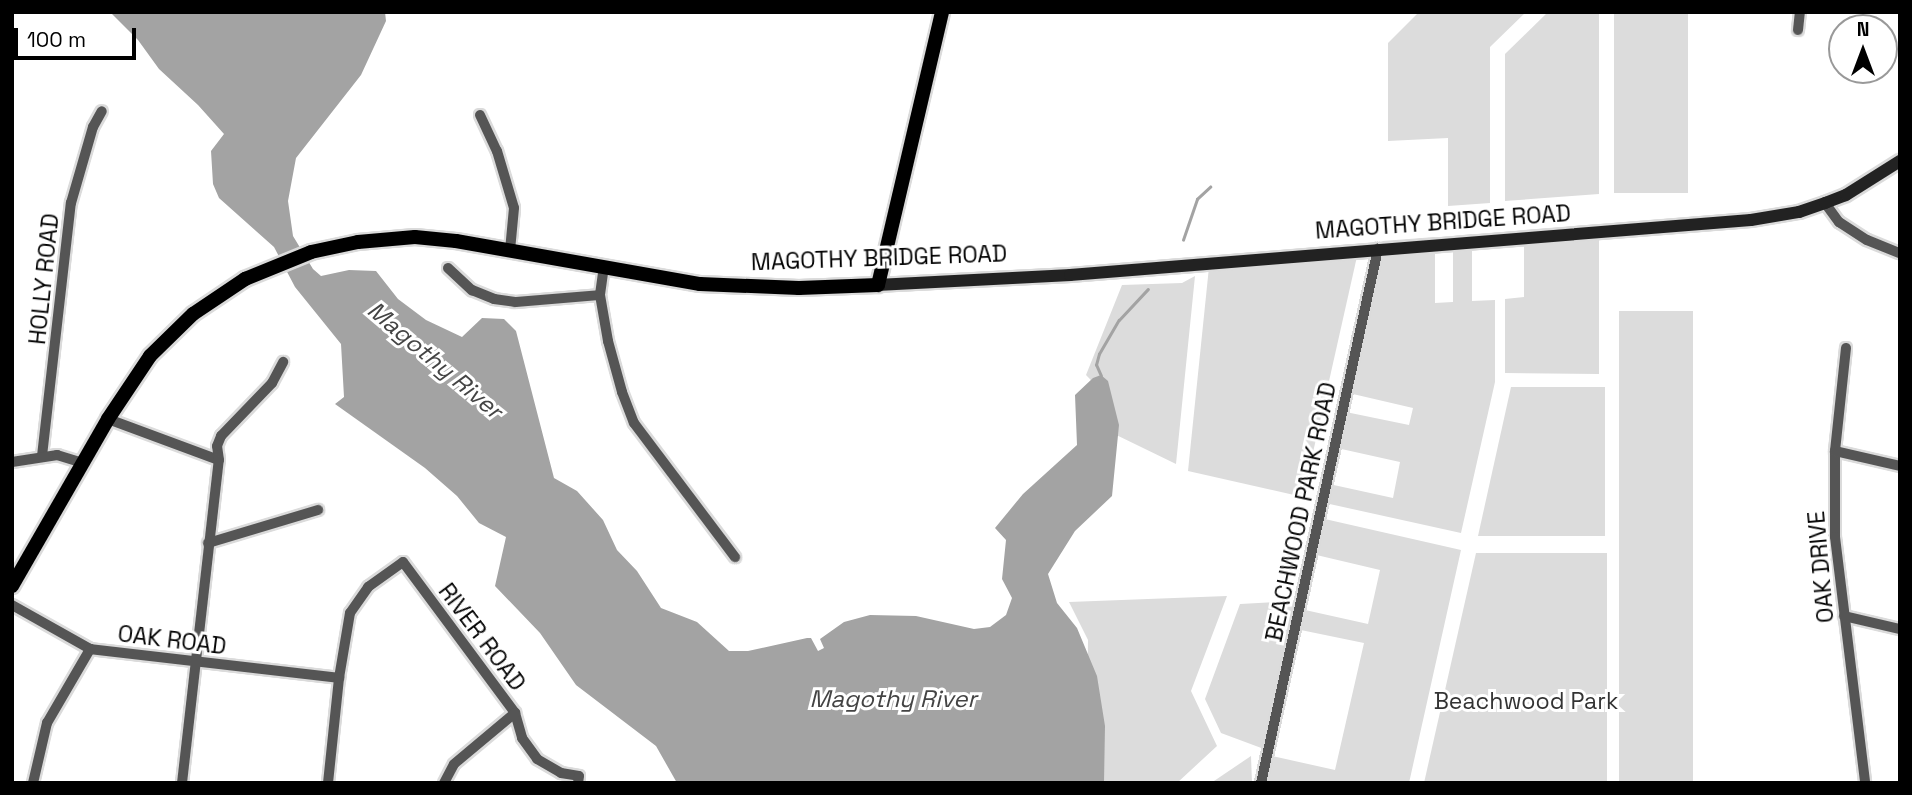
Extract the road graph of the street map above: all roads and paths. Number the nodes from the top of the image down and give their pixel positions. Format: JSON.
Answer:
{"nodes":[{"id":1,"x":942,"y":12,"type":"edge"},
{"id":2,"x":1800,"y":12,"type":"edge"},
{"id":3,"x":1798,"y":30,"type":"dead end"},
{"id":4,"x":102,"y":111,"type":"dead end"},
{"id":5,"x":480,"y":115,"type":"dead end"},
{"id":6,"x":1900,"y":161,"type":"edge"},
{"id":7,"x":1825,"y":203,"type":"junction"},
{"id":8,"x":1378,"y":249,"type":"junction"},
{"id":9,"x":510,"y":250,"type":"junction"},
{"id":10,"x":1900,"y":253,"type":"edge"},
{"id":11,"x":604,"y":266,"type":"junction"},
{"id":12,"x":448,"y":268,"type":"dead end"},
{"id":13,"x":878,"y":285,"type":"junction"},
{"id":14,"x":600,"y":295,"type":"junction"},
{"id":15,"x":1846,"y":348,"type":"dead end"},
{"id":16,"x":283,"y":362,"type":"dead end"},
{"id":17,"x":108,"y":419,"type":"junction"},
{"id":18,"x":1835,"y":451,"type":"junction"},
{"id":19,"x":42,"y":456,"type":"junction"},
{"id":20,"x":219,"y":460,"type":"junction"},
{"id":21,"x":12,"y":462,"type":"edge"},
{"id":22,"x":84,"y":463,"type":"junction"},
{"id":23,"x":1900,"y":466,"type":"edge"},
{"id":24,"x":318,"y":509,"type":"dead end"},
{"id":25,"x":208,"y":543,"type":"junction"},
{"id":26,"x":735,"y":557,"type":"dead end"},
{"id":27,"x":12,"y":586,"type":"edge"},
{"id":28,"x":12,"y":605,"type":"edge"},
{"id":29,"x":1844,"y":616,"type":"junction"},
{"id":30,"x":1900,"y":629,"type":"edge"},
{"id":31,"x":90,"y":649,"type":"junction"},
{"id":32,"x":196,"y":663,"type":"junction"},
{"id":33,"x":339,"y":677,"type":"junction"},
{"id":34,"x":515,"y":713,"type":"junction"},
{"id":35,"x":33,"y":783,"type":"edge"},
{"id":36,"x":182,"y":783,"type":"edge"},
{"id":37,"x":328,"y":783,"type":"edge"},
{"id":38,"x":444,"y":783,"type":"edge"},
{"id":39,"x":578,"y":783,"type":"edge"},
{"id":40,"x":1261,"y":783,"type":"edge"},
{"id":41,"x":1865,"y":783,"type":"edge"}],
"edges":[{"from":1,"to":13,"type":"main road"},
{"from":2,"to":3,"type":"street"},
{"from":4,"to":19,"type":"street","name":"HOLLY ROAD"},
{"from":5,"to":9,"type":"street"},
{"from":6,"to":7,"type":"main road","name":"MAGOTHY BRIDGE ROAD"},
{"from":7,"to":8,"type":"main road","name":"MAGOTHY BRIDGE ROAD"},
{"from":7,"to":10,"type":"street"},
{"from":8,"to":13,"type":"main road","name":"MAGOTHY BRIDGE ROAD"},
{"from":8,"to":40,"type":"street","name":"BEACHWOOD PARK ROAD"},
{"from":9,"to":11,"type":"main road","name":"MAGOTHY BRIDGE ROAD"},
{"from":9,"to":17,"type":"main road","name":"MAGOTHY BRIDGE ROAD"},
{"from":11,"to":13,"type":"main road","name":"MAGOTHY BRIDGE ROAD"},
{"from":11,"to":14,"type":"street"},
{"from":12,"to":14,"type":"street"},
{"from":14,"to":26,"type":"street"},
{"from":15,"to":18,"type":"street","name":"OAK DRIVE"},
{"from":16,"to":20,"type":"street"},
{"from":17,"to":20,"type":"street"},
{"from":17,"to":22,"type":"main road","name":"MAGOTHY BRIDGE ROAD"},
{"from":18,"to":23,"type":"street"},
{"from":18,"to":29,"type":"street","name":"OAK DRIVE"},
{"from":19,"to":21,"type":"street"},
{"from":19,"to":22,"type":"street"},
{"from":20,"to":25,"type":"street"},
{"from":22,"to":27,"type":"main road","name":"MAGOTHY BRIDGE ROAD"},
{"from":24,"to":25,"type":"street"},
{"from":25,"to":32,"type":"street"},
{"from":28,"to":31,"type":"street","name":"OAK ROAD"},
{"from":29,"to":30,"type":"street"},
{"from":29,"to":41,"type":"street","name":"OAK DRIVE"},
{"from":31,"to":32,"type":"street","name":"OAK ROAD"},
{"from":31,"to":35,"type":"street"},
{"from":32,"to":33,"type":"street","name":"OAK ROAD"},
{"from":32,"to":36,"type":"street"},
{"from":33,"to":34,"type":"street","name":"RIVER ROAD"},
{"from":33,"to":37,"type":"street"},
{"from":34,"to":38,"type":"street"},
{"from":34,"to":39,"type":"street","name":"RIVER ROAD"}]}
